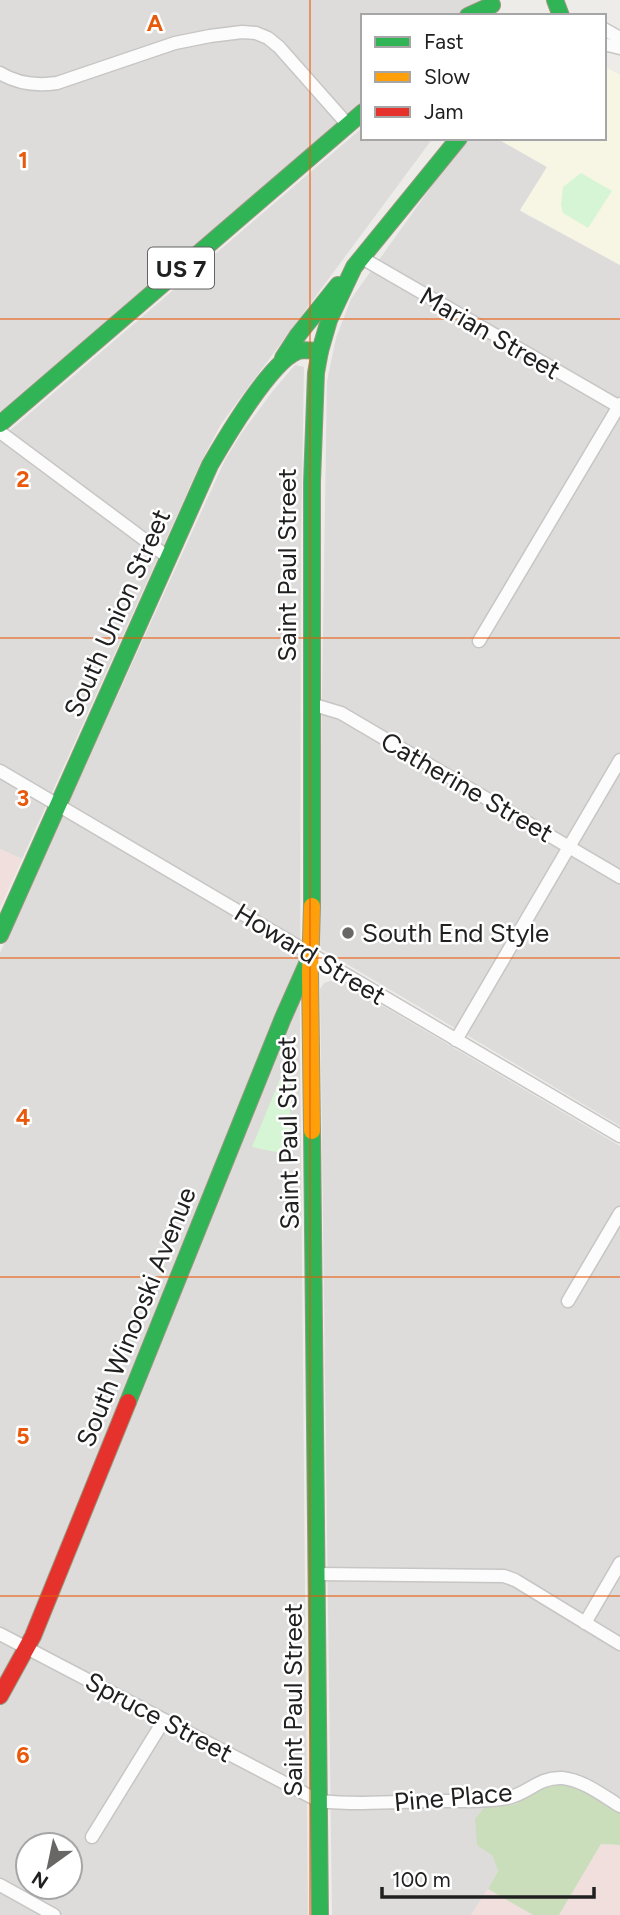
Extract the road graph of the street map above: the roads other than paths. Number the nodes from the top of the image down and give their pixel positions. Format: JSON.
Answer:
{"nodes":[{"id":1,"x":492,"y":7,"type":"edge"},
{"id":2,"x":473,"y":14,"type":"edge"},
{"id":3,"x":0,"y":73,"type":"edge"},
{"id":4,"x":361,"y":114,"type":"edge"},
{"id":5,"x":348,"y":125,"type":"junction"},
{"id":6,"x":457,"y":140,"type":"edge"},
{"id":7,"x":358,"y":263,"type":"junction"},
{"id":8,"x":320,"y":351,"type":"junction"},
{"id":9,"x":279,"y":365,"type":"junction"},
{"id":10,"x":619,"y":405,"type":"edge"},
{"id":11,"x":0,"y":424,"type":"edge"},
{"id":12,"x":0,"y":432,"type":"edge"},
{"id":13,"x":169,"y":558,"type":"junction"},
{"id":14,"x":479,"y":641,"type":"dead end"},
{"id":15,"x":311,"y":704,"type":"junction"},
{"id":16,"x":620,"y":760,"type":"edge"},
{"id":17,"x":0,"y":771,"type":"edge"},
{"id":18,"x":58,"y":805,"type":"junction"},
{"id":19,"x":569,"y":847,"type":"junction"},
{"id":20,"x":620,"y":877,"type":"edge"},
{"id":21,"x":0,"y":934,"type":"edge"},
{"id":22,"x":310,"y":954,"type":"junction"},
{"id":23,"x":456,"y":1040,"type":"junction"},
{"id":24,"x":620,"y":1136,"type":"edge"},
{"id":25,"x":620,"y":1213,"type":"edge"},
{"id":26,"x":568,"y":1301,"type":"dead end"},
{"id":27,"x":620,"y":1563,"type":"edge"},
{"id":28,"x":317,"y":1574,"type":"junction"},
{"id":29,"x":586,"y":1623,"type":"junction"},
{"id":30,"x":0,"y":1634,"type":"edge"},
{"id":31,"x":620,"y":1644,"type":"edge"},
{"id":32,"x":28,"y":1648,"type":"junction"},
{"id":33,"x":0,"y":1696,"type":"edge"},
{"id":34,"x":164,"y":1720,"type":"junction"},
{"id":35,"x":319,"y":1801,"type":"junction"},
{"id":36,"x":620,"y":1806,"type":"edge"},
{"id":37,"x":92,"y":1837,"type":"dead end"},
{"id":38,"x":0,"y":1885,"type":"edge"},
{"id":39,"x":54,"y":1915,"type":"edge"},
{"id":40,"x":320,"y":1915,"type":"edge"}],
"edges":[{"from":1,"to":2,"type":"main road"},
{"from":3,"to":5,"type":"street"},
{"from":4,"to":5,"type":"main road","number":"US 7"},
{"from":5,"to":11,"type":"main road","number":"US 7"},
{"from":6,"to":7,"type":"main road"},
{"from":7,"to":8,"type":"main road","name":"Saint Paul Street"},
{"from":7,"to":9,"type":"main road"},
{"from":7,"to":10,"type":"street","name":"Marian Street"},
{"from":8,"to":9,"type":"main road","name":"South Union Street"},
{"from":8,"to":15,"type":"main road","name":"Saint Paul Street"},
{"from":9,"to":13,"type":"main road","name":"South Union Street"},
{"from":10,"to":14,"type":"street"},
{"from":12,"to":13,"type":"street"},
{"from":13,"to":18,"type":"main road","name":"South Union Street"},
{"from":15,"to":19,"type":"street","name":"Catherine Street"},
{"from":15,"to":22,"type":"main road","name":"Saint Paul Street"},
{"from":16,"to":19,"type":"street"},
{"from":17,"to":18,"type":"street","name":"Howard Street"},
{"from":18,"to":21,"type":"main road","name":"South Union Street"},
{"from":18,"to":22,"type":"street","name":"Howard Street"},
{"from":19,"to":20,"type":"street","name":"Catherine Street"},
{"from":19,"to":23,"type":"street"},
{"from":22,"to":23,"type":"street","name":"Howard Street"},
{"from":22,"to":28,"type":"main road","name":"Saint Paul Street"},
{"from":22,"to":32,"type":"main road","name":"South Winooski Avenue"},
{"from":23,"to":24,"type":"street","name":"Howard Street"},
{"from":25,"to":26,"type":"street"},
{"from":27,"to":29,"type":"street"},
{"from":28,"to":29,"type":"street"},
{"from":28,"to":35,"type":"main road","name":"Saint Paul Street"},
{"from":29,"to":31,"type":"street"},
{"from":30,"to":32,"type":"street","name":"Spruce Street"},
{"from":32,"to":33,"type":"main road","name":"South Winooski Avenue"},
{"from":32,"to":34,"type":"street","name":"Spruce Street"},
{"from":34,"to":35,"type":"street","name":"Spruce Street"},
{"from":34,"to":37,"type":"street"},
{"from":35,"to":36,"type":"street","name":"Pine Place"},
{"from":35,"to":40,"type":"main road","name":"Saint Paul Street"},
{"from":38,"to":39,"type":"street"}]}
